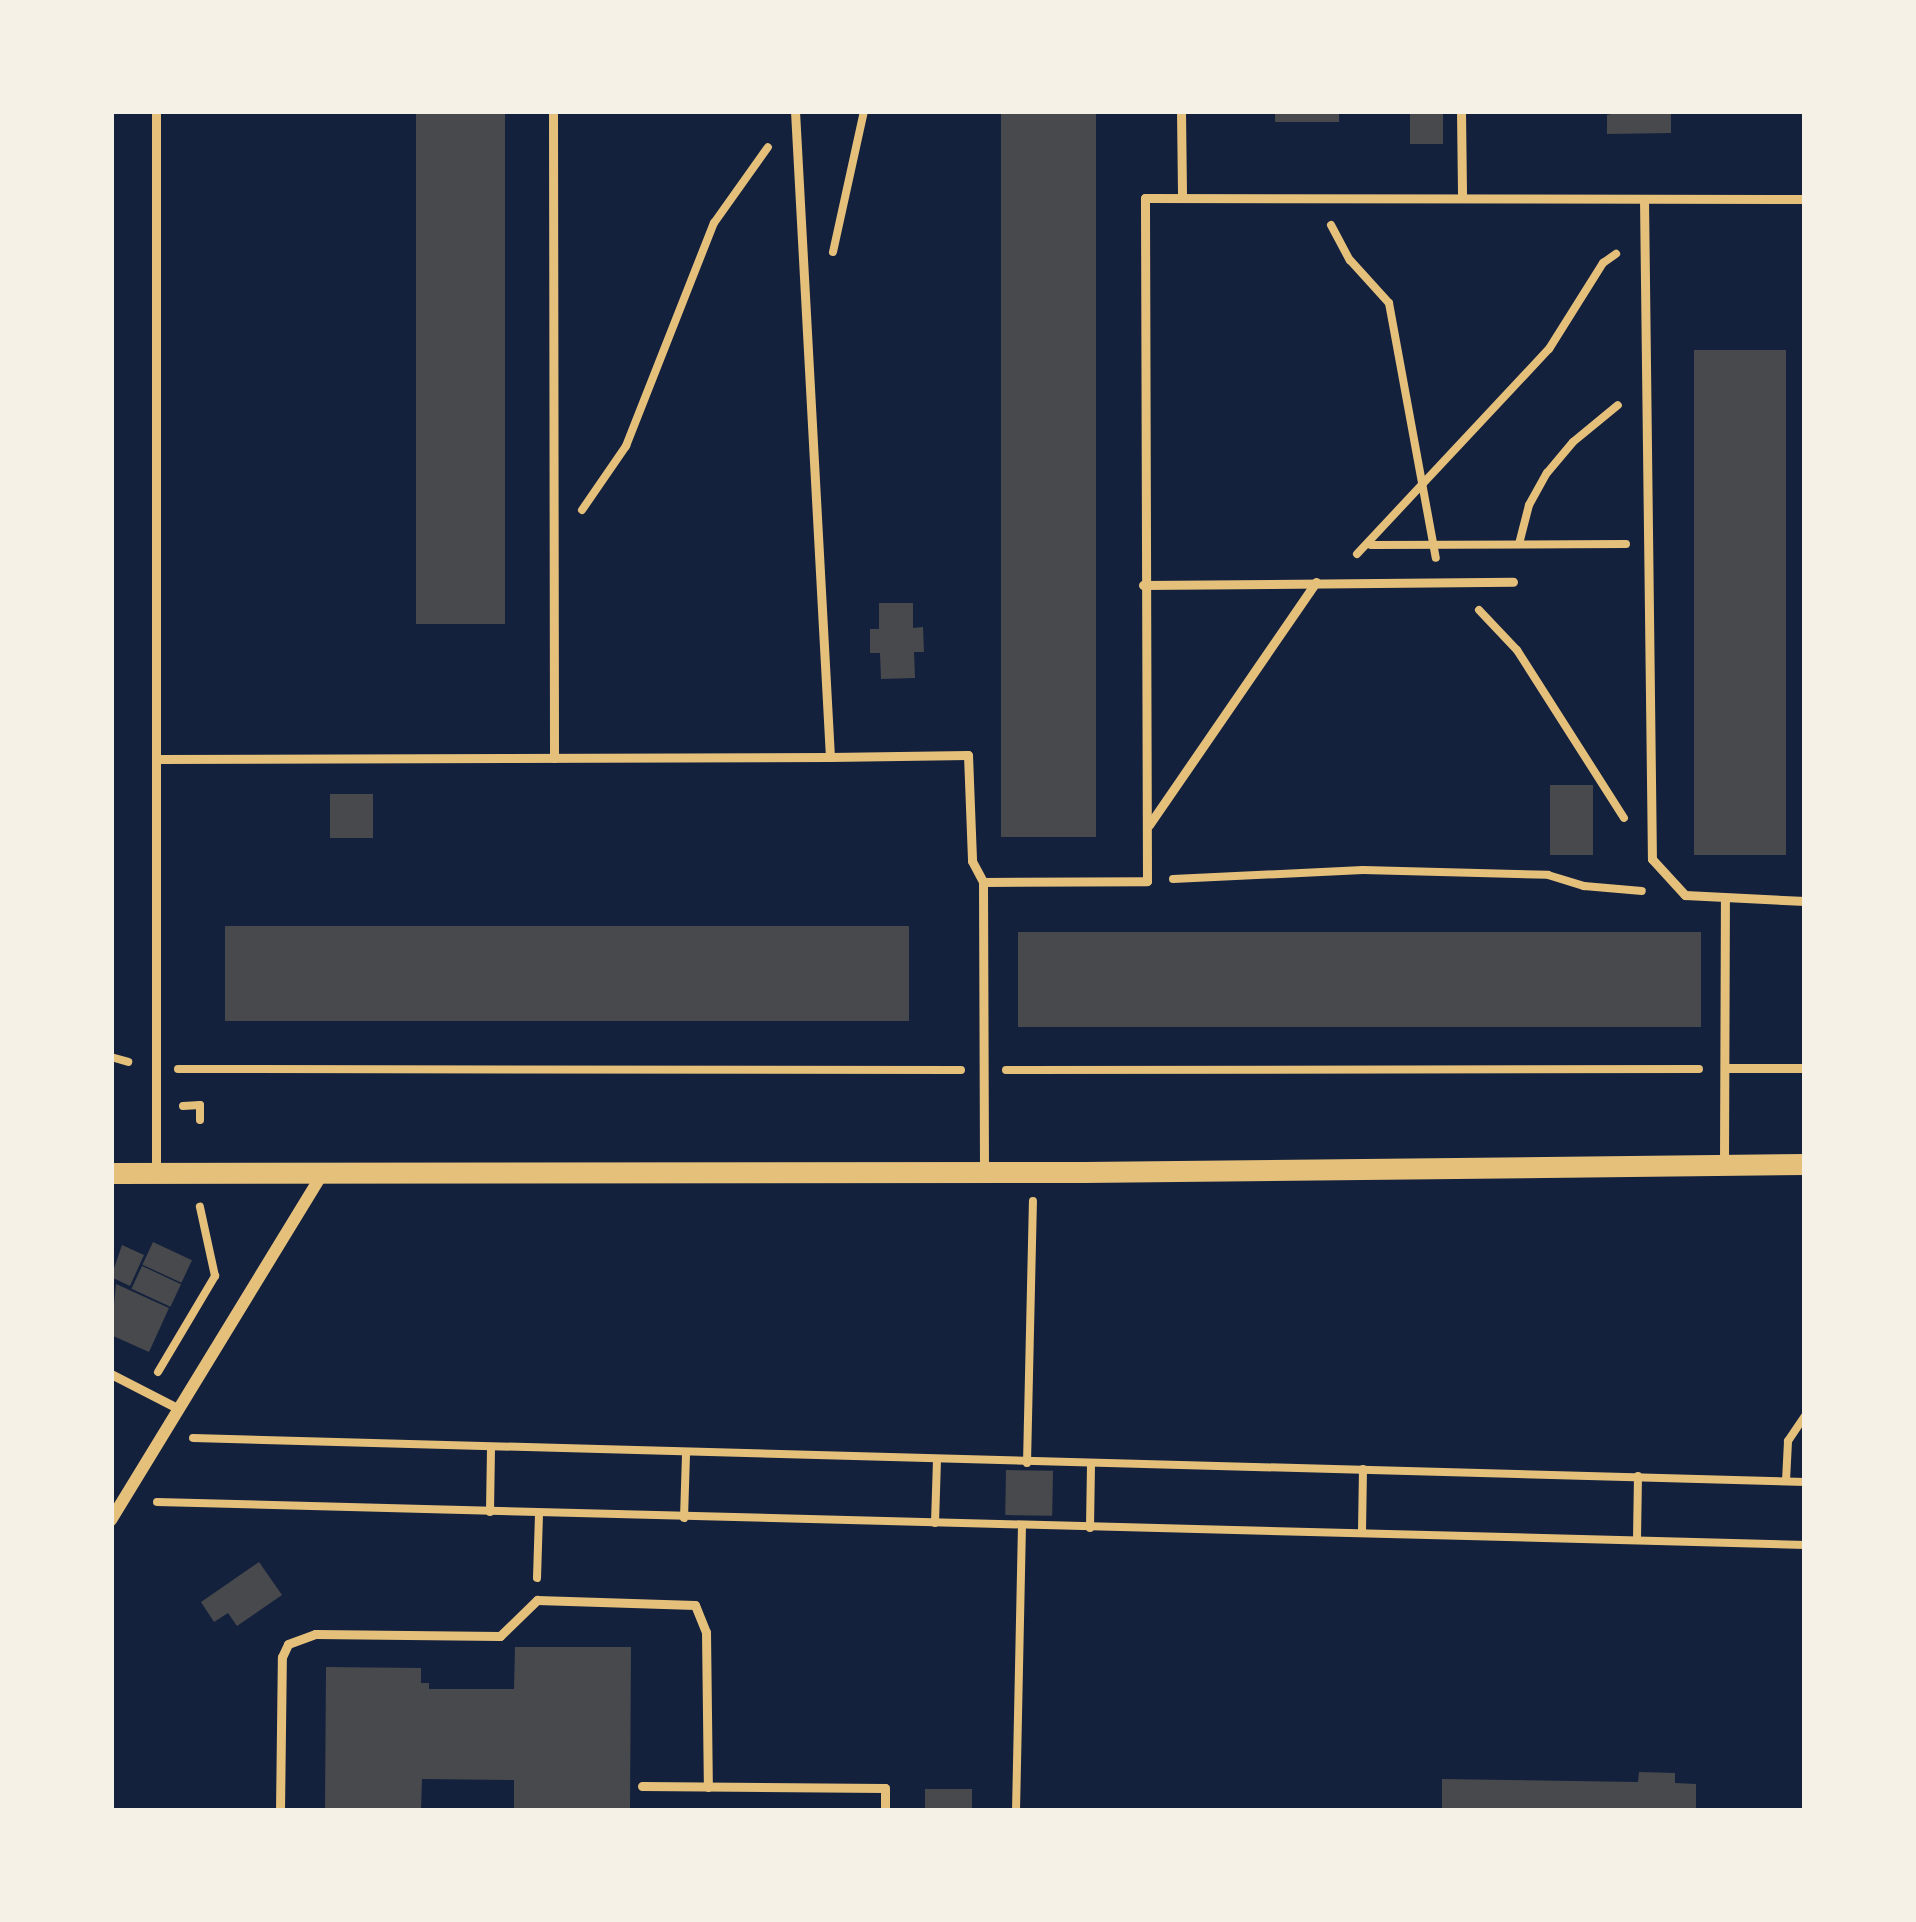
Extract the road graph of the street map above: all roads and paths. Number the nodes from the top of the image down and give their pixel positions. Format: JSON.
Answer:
{"nodes":[{"id":1,"x":156,"y":111,"type":"edge"},
{"id":2,"x":553,"y":111,"type":"edge"},
{"id":3,"x":864,"y":111,"type":"edge"},
{"id":4,"x":1181,"y":111,"type":"edge"},
{"id":5,"x":1461,"y":111,"type":"edge"},
{"id":6,"x":795,"y":116,"type":"edge"},
{"id":7,"x":1182,"y":197,"type":"junction"},
{"id":8,"x":1315,"y":198,"type":"junction"},
{"id":9,"x":1462,"y":198,"type":"junction"},
{"id":10,"x":1644,"y":199,"type":"junction"},
{"id":11,"x":1805,"y":199,"type":"edge"},
{"id":12,"x":1645,"y":234,"type":"junction"},
{"id":13,"x":832,"y":257,"type":"dead end"},
{"id":14,"x":1646,"y":358,"type":"junction"},
{"id":15,"x":1424,"y":481,"type":"junction"},
{"id":16,"x":1433,"y":544,"type":"junction"},
{"id":17,"x":1519,"y":544,"type":"junction"},
{"id":18,"x":1648,"y":544,"type":"junction"},
{"id":19,"x":554,"y":551,"type":"junction"},
{"id":20,"x":1452,"y":581,"type":"junction"},
{"id":21,"x":1316,"y":582,"type":"junction"},
{"id":22,"x":1513,"y":582,"type":"dead end"},
{"id":23,"x":1143,"y":585,"type":"junction"},
{"id":24,"x":830,"y":757,"type":"junction"},
{"id":25,"x":554,"y":758,"type":"junction"},
{"id":26,"x":159,"y":759,"type":"junction"},
{"id":27,"x":1148,"y":827,"type":"junction"},
{"id":28,"x":1652,"y":859,"type":"junction"},
{"id":29,"x":1147,"y":880,"type":"junction"},
{"id":30,"x":982,"y":882,"type":"junction"},
{"id":31,"x":1685,"y":895,"type":"junction"},
{"id":32,"x":1725,"y":901,"type":"junction"},
{"id":33,"x":1805,"y":901,"type":"edge"},
{"id":34,"x":111,"y":1057,"type":"edge"},
{"id":35,"x":1805,"y":1068,"type":"edge"},
{"id":36,"x":1724,"y":1069,"type":"junction"},
{"id":37,"x":156,"y":1070,"type":"junction"},
{"id":38,"x":983,"y":1070,"type":"junction"},
{"id":39,"x":1724,"y":1165,"type":"junction"},
{"id":40,"x":1805,"y":1165,"type":"edge"},
{"id":41,"x":111,"y":1172,"type":"edge"},
{"id":42,"x":156,"y":1172,"type":"junction"},
{"id":43,"x":1033,"y":1172,"type":"junction"},
{"id":44,"x":984,"y":1173,"type":"junction"},
{"id":45,"x":322,"y":1174,"type":"junction"},
{"id":46,"x":199,"y":1200,"type":"dead end"},
{"id":47,"x":111,"y":1374,"type":"edge"},
{"id":48,"x":146,"y":1392,"type":"junction"},
{"id":49,"x":179,"y":1409,"type":"junction"},
{"id":50,"x":1805,"y":1416,"type":"edge"},
{"id":51,"x":161,"y":1437,"type":"junction"},
{"id":52,"x":491,"y":1449,"type":"junction"},
{"id":53,"x":686,"y":1454,"type":"junction"},
{"id":54,"x":937,"y":1460,"type":"junction"},
{"id":55,"x":1028,"y":1463,"type":"junction"},
{"id":56,"x":1091,"y":1465,"type":"junction"},
{"id":57,"x":1363,"y":1469,"type":"junction"},
{"id":58,"x":1638,"y":1476,"type":"junction"},
{"id":59,"x":1786,"y":1481,"type":"junction"},
{"id":60,"x":1805,"y":1482,"type":"edge"},
{"id":61,"x":122,"y":1501,"type":"junction"},
{"id":62,"x":490,"y":1512,"type":"junction"},
{"id":63,"x":539,"y":1513,"type":"junction"},
{"id":64,"x":684,"y":1518,"type":"junction"},
{"id":65,"x":111,"y":1520,"type":"edge"},
{"id":66,"x":935,"y":1522,"type":"junction"},
{"id":67,"x":1022,"y":1527,"type":"junction"},
{"id":68,"x":1090,"y":1528,"type":"junction"},
{"id":69,"x":1362,"y":1532,"type":"junction"},
{"id":70,"x":1637,"y":1539,"type":"junction"},
{"id":71,"x":1805,"y":1545,"type":"edge"},
{"id":72,"x":537,"y":1600,"type":"junction"},
{"id":73,"x":642,"y":1786,"type":"dead end"},
{"id":74,"x":708,"y":1787,"type":"junction"},
{"id":75,"x":280,"y":1811,"type":"edge"},
{"id":76,"x":885,"y":1811,"type":"edge"},
{"id":77,"x":1016,"y":1811,"type":"edge"}],
"edges":[{"from":1,"to":26,"type":"lane"},
{"from":2,"to":19,"type":"lane"},
{"from":3,"to":13,"type":"path"},
{"from":4,"to":7,"type":"lane"},
{"from":5,"to":9,"type":"lane"},
{"from":6,"to":19,"type":"path"},
{"from":6,"to":24,"type":"lane"},
{"from":7,"to":8,"type":"lane"},
{"from":7,"to":23,"type":"lane"},
{"from":8,"to":9,"type":"lane"},
{"from":8,"to":15,"type":"path"},
{"from":9,"to":10,"type":"lane"},
{"from":10,"to":11,"type":"lane"},
{"from":10,"to":12,"type":"lane"},
{"from":12,"to":14,"type":"lane"},
{"from":12,"to":15,"type":"path"},
{"from":14,"to":17,"type":"path"},
{"from":14,"to":18,"type":"lane"},
{"from":15,"to":16,"type":"path"},
{"from":15,"to":16,"type":"path"},
{"from":16,"to":17,"type":"path"},
{"from":17,"to":18,"type":"path"},
{"from":18,"to":28,"type":"lane"},
{"from":19,"to":25,"type":"lane"},
{"from":20,"to":21,"type":"lane"},
{"from":20,"to":22,"type":"lane"},
{"from":20,"to":28,"type":"path"},
{"from":21,"to":23,"type":"lane"},
{"from":21,"to":27,"type":"lane"},
{"from":23,"to":27,"type":"lane"},
{"from":24,"to":25,"type":"lane"},
{"from":24,"to":30,"type":"lane"},
{"from":25,"to":26,"type":"lane"},
{"from":26,"to":37,"type":"lane"},
{"from":27,"to":29,"type":"lane"},
{"from":28,"to":31,"type":"lane"},
{"from":29,"to":30,"type":"lane"},
{"from":29,"to":31,"type":"path"},
{"from":30,"to":38,"type":"lane"},
{"from":31,"to":32,"type":"lane"},
{"from":32,"to":33,"type":"lane"},
{"from":32,"to":36,"type":"lane"},
{"from":34,"to":37,"type":"path"},
{"from":35,"to":36,"type":"lane"},
{"from":36,"to":38,"type":"path"},
{"from":36,"to":39,"type":"lane"},
{"from":37,"to":38,"type":"path"},
{"from":37,"to":42,"type":"lane"},
{"from":38,"to":44,"type":"lane"},
{"from":39,"to":40,"type":"street"},
{"from":39,"to":43,"type":"street"},
{"from":41,"to":42,"type":"street"},
{"from":42,"to":45,"type":"street"},
{"from":43,"to":44,"type":"street"},
{"from":43,"to":55,"type":"path"},
{"from":44,"to":45,"type":"street"},
{"from":45,"to":49,"type":"street"},
{"from":46,"to":48,"type":"path"},
{"from":47,"to":48,"type":"lane"},
{"from":48,"to":49,"type":"lane"},
{"from":49,"to":51,"type":"street"},
{"from":50,"to":59,"type":"path"},
{"from":51,"to":52,"type":"path"},
{"from":51,"to":61,"type":"street"},
{"from":52,"to":53,"type":"path"},
{"from":52,"to":62,"type":"path"},
{"from":53,"to":54,"type":"path"},
{"from":53,"to":64,"type":"path"},
{"from":54,"to":55,"type":"path"},
{"from":54,"to":66,"type":"path"},
{"from":55,"to":56,"type":"path"},
{"from":56,"to":57,"type":"path"},
{"from":56,"to":68,"type":"path"},
{"from":57,"to":58,"type":"path"},
{"from":57,"to":69,"type":"path"},
{"from":58,"to":59,"type":"path"},
{"from":58,"to":70,"type":"path"},
{"from":59,"to":60,"type":"path"},
{"from":61,"to":62,"type":"path"},
{"from":61,"to":65,"type":"street"},
{"from":62,"to":63,"type":"path"},
{"from":63,"to":64,"type":"path"},
{"from":63,"to":72,"type":"path"},
{"from":64,"to":66,"type":"path"},
{"from":66,"to":67,"type":"path"},
{"from":67,"to":68,"type":"path"},
{"from":67,"to":77,"type":"path"},
{"from":68,"to":69,"type":"path"},
{"from":69,"to":70,"type":"path"},
{"from":70,"to":71,"type":"path"},
{"from":72,"to":74,"type":"lane"},
{"from":72,"to":75,"type":"lane"},
{"from":73,"to":74,"type":"lane"},
{"from":74,"to":76,"type":"lane"}]}
